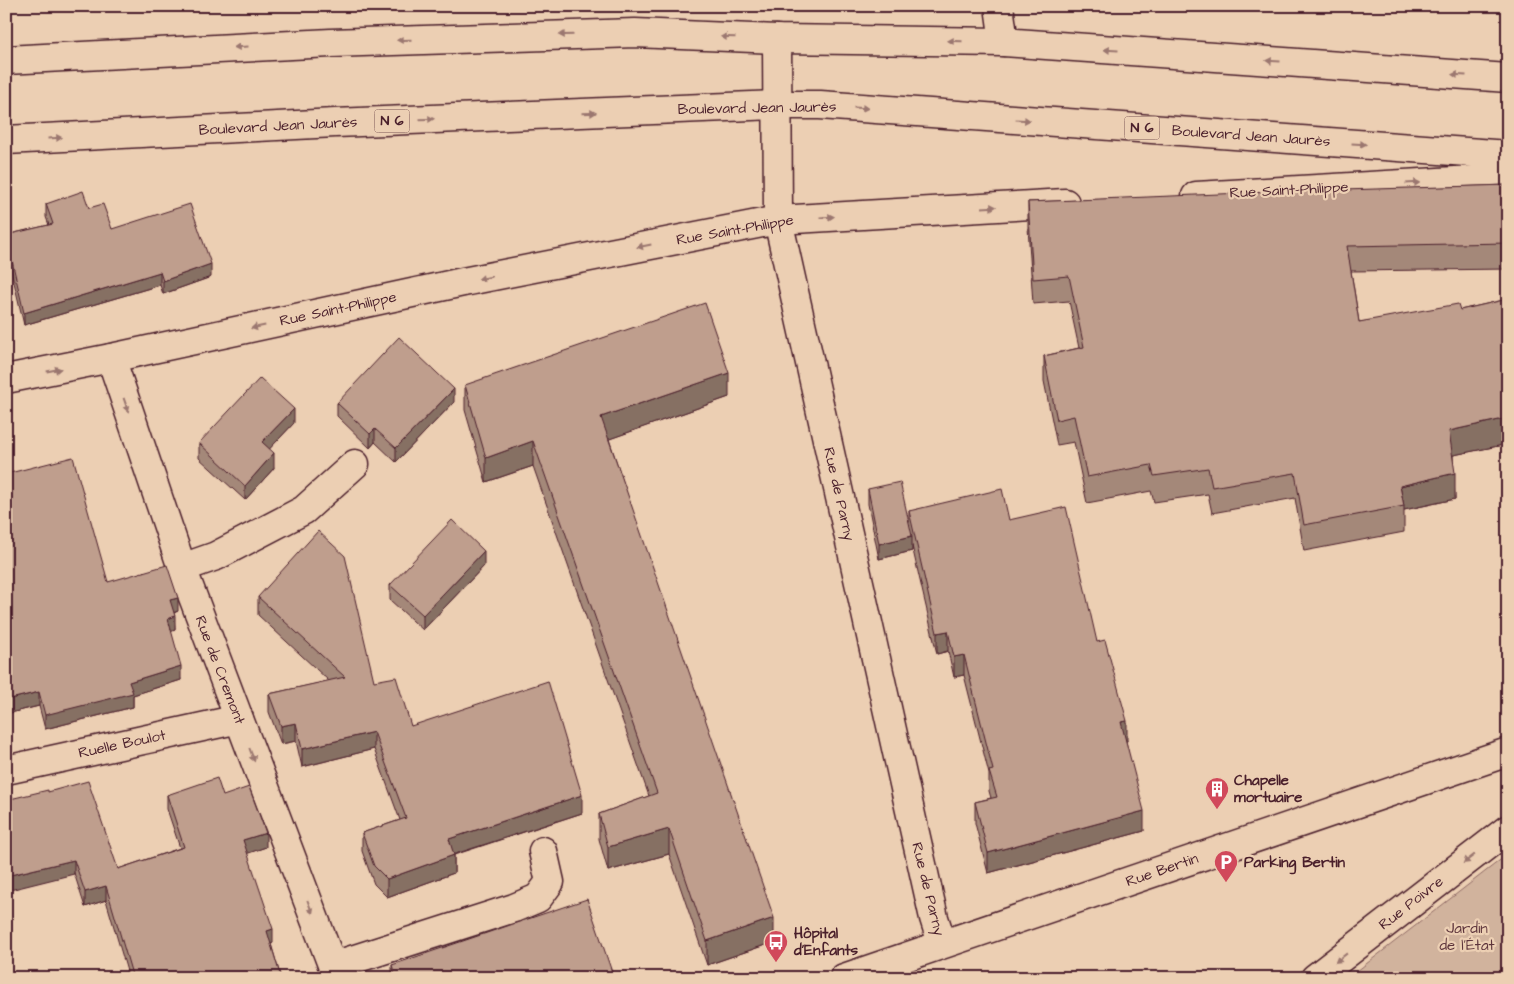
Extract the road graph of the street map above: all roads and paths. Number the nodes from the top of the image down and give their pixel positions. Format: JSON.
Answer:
{"nodes":[{"id":1,"x":999,"y":6,"type":"edge"},
{"id":2,"x":777,"y":39,"type":"junction"},
{"id":3,"x":1004,"y":42,"type":"junction"},
{"id":4,"x":6,"y":60,"type":"edge"},
{"id":5,"x":1508,"y":78,"type":"edge"},
{"id":6,"x":777,"y":105,"type":"junction"},
{"id":7,"x":6,"y":140,"type":"edge"},
{"id":8,"x":1508,"y":155,"type":"edge"},
{"id":9,"x":1508,"y":178,"type":"edge"},
{"id":10,"x":1172,"y":197,"type":"edge"},
{"id":11,"x":1094,"y":201,"type":"edge"},
{"id":12,"x":778,"y":220,"type":"junction"},
{"id":13,"x":111,"y":358,"type":"junction"},
{"id":14,"x":6,"y":379,"type":"edge"},
{"id":15,"x":355,"y":464,"type":"dead end"},
{"id":16,"x":182,"y":568,"type":"junction"},
{"id":17,"x":239,"y":719,"type":"junction"},
{"id":18,"x":1508,"y":752,"type":"edge"},
{"id":19,"x":6,"y":770,"type":"edge"},
{"id":20,"x":1508,"y":829,"type":"edge"},
{"id":21,"x":543,"y":851,"type":"dead end"},
{"id":22,"x":942,"y":943,"type":"junction"},
{"id":23,"x":335,"y":972,"type":"edge"},
{"id":24,"x":844,"y":978,"type":"edge"},
{"id":25,"x":1315,"y":978,"type":"edge"}],
"edges":[{"from":1,"to":3,"type":"street"},
{"from":3,"to":2,"type":"street","one_way":true},
{"from":2,"to":4,"type":"street","one_way":true},
{"from":2,"to":6,"type":"street","name":"Rue de Parny"},
{"from":5,"to":3,"type":"street","one_way":true},
{"from":7,"to":6,"type":"street","name":"Boulevard Jean Jaurès","number":"N 6","one_way":true},
{"from":6,"to":8,"type":"street","name":"Boulevard Jean Jaurès","number":"N 6","one_way":true},
{"from":6,"to":12,"type":"street","name":"Rue de Parny"},
{"from":10,"to":9,"type":"street","name":"Rue Saint-Philippe","one_way":true},
{"from":12,"to":11,"type":"street","name":"Rue Saint-Philippe","one_way":true},
{"from":12,"to":13,"type":"street","name":"Rue Saint-Philippe","one_way":true},
{"from":12,"to":22,"type":"street","name":"Rue de Parny"},
{"from":14,"to":13,"type":"street","name":"Rue Saint-Philippe","one_way":true},
{"from":13,"to":16,"type":"street","name":"Rue de Cremont","one_way":true},
{"from":15,"to":16,"type":"street"},
{"from":16,"to":17,"type":"street","name":"Rue de Cremont"},
{"from":17,"to":19,"type":"street","name":"Ruelle Boulot"},
{"from":17,"to":23,"type":"street","name":"Rue de Cremont","one_way":true},
{"from":18,"to":22,"type":"street","name":"Rue Bertin"},
{"from":20,"to":25,"type":"street","name":"Rue Poivre","one_way":true},
{"from":21,"to":23,"type":"street"},
{"from":22,"to":24,"type":"street","name":"Rue Bertin"}]}
